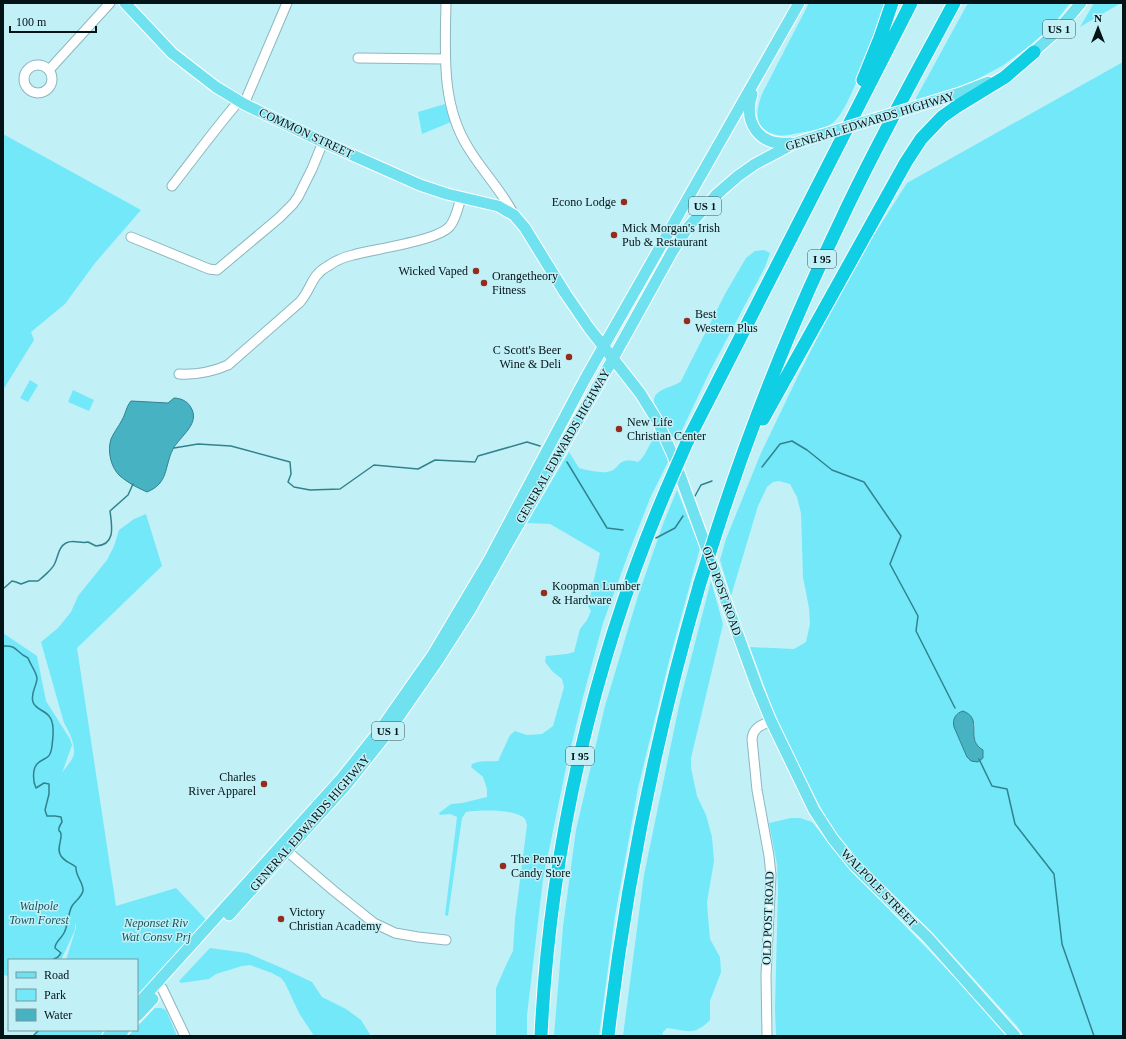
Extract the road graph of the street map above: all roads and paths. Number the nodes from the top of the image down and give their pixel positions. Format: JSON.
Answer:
{"nodes":[{"id":1,"x":110,"y":3,"type":"edge"},
{"id":2,"x":125,"y":3,"type":"edge"},
{"id":3,"x":287,"y":3,"type":"edge"},
{"id":4,"x":446,"y":3,"type":"edge"},
{"id":5,"x":799,"y":3,"type":"edge"},
{"id":6,"x":892,"y":3,"type":"edge"},
{"id":7,"x":911,"y":3,"type":"edge"},
{"id":8,"x":954,"y":3,"type":"edge"},
{"id":9,"x":1080,"y":3,"type":"edge"},
{"id":10,"x":772,"y":52,"type":"junction"},
{"id":11,"x":1034,"y":52,"type":"junction"},
{"id":12,"x":358,"y":58,"type":"dead end"},
{"id":13,"x":445,"y":59,"type":"junction"},
{"id":14,"x":49,"y":70,"type":"dead end"},
{"id":15,"x":241,"y":102,"type":"junction"},
{"id":16,"x":843,"y":136,"type":"junction"},
{"id":17,"x":323,"y":142,"type":"junction"},
{"id":18,"x":798,"y":142,"type":"junction"},
{"id":19,"x":172,"y":186,"type":"dead end"},
{"id":20,"x":496,"y":187,"type":"junction"},
{"id":21,"x":461,"y":198,"type":"junction"},
{"id":22,"x":489,"y":204,"type":"junction"},
{"id":23,"x":514,"y":215,"type":"junction"},
{"id":24,"x":131,"y":237,"type":"dead end"},
{"id":25,"x":603,"y":346,"type":"junction"},
{"id":26,"x":613,"y":358,"type":"junction"},
{"id":27,"x":179,"y":374,"type":"dead end"},
{"id":28,"x":744,"y":451,"type":"junction"},
{"id":29,"x":771,"y":721,"type":"junction"},
{"id":30,"x":287,"y":851,"type":"junction"},
{"id":31,"x":446,"y":940,"type":"dead end"},
{"id":32,"x":162,"y":988,"type":"junction"},
{"id":33,"x":138,"y":1003,"type":"edge"},
{"id":34,"x":138,"y":1015,"type":"edge"},
{"id":35,"x":185,"y":1036,"type":"edge"},
{"id":36,"x":541,"y":1036,"type":"edge"},
{"id":37,"x":608,"y":1036,"type":"edge"},
{"id":38,"x":766,"y":1036,"type":"edge"},
{"id":39,"x":1015,"y":1036,"type":"edge"}],
"edges":[{"from":1,"to":14,"type":"street"},
{"from":2,"to":15,"type":"main road","name":"COMMON STREET"},
{"from":3,"to":15,"type":"street"},
{"from":4,"to":13,"type":"street","name":"OLD POST ROAD"},
{"from":5,"to":10,"type":"main road","name":"GENERAL EDWARDS HIGHWAY","number":"US 1"},
{"from":6,"to":16,"type":"highway"},
{"from":7,"to":16,"type":"highway","number":"I 95"},
{"from":8,"to":28,"type":"highway","number":"I 95"},
{"from":9,"to":11,"type":"main road","name":"GENERAL EDWARDS HIGHWAY","number":"US 1"},
{"from":10,"to":18,"type":"main road"},
{"from":10,"to":25,"type":"main road","name":"GENERAL EDWARDS HIGHWAY","number":"US 1"},
{"from":11,"to":18,"type":"main road","name":"GENERAL EDWARDS HIGHWAY","number":"US 1","bridge":true},
{"from":11,"to":28,"type":"highway"},
{"from":12,"to":13,"type":"street"},
{"from":13,"to":20,"type":"street","name":"OLD POST ROAD"},
{"from":15,"to":17,"type":"main road","name":"COMMON STREET"},
{"from":15,"to":19,"type":"street"},
{"from":16,"to":36,"type":"highway","number":"I 95","bridge":true},
{"from":17,"to":21,"type":"main road","name":"COMMON STREET"},
{"from":17,"to":24,"type":"street"},
{"from":18,"to":26,"type":"main road","name":"GENERAL EDWARDS HIGHWAY","number":"US 1"},
{"from":20,"to":22,"type":"street"},
{"from":20,"to":23,"type":"street","name":"OLD POST ROAD"},
{"from":21,"to":22,"type":"main road","name":"COMMON STREET"},
{"from":21,"to":27,"type":"street"},
{"from":22,"to":23,"type":"main road","name":"COMMON STREET"},
{"from":23,"to":25,"type":"main road","name":"OLD POST ROAD"},
{"from":25,"to":26,"type":"main road","name":"OLD POST ROAD"},
{"from":25,"to":33,"type":"main road","name":"GENERAL EDWARDS HIGHWAY","number":"US 1"},
{"from":26,"to":29,"type":"main road","name":"OLD POST ROAD"},
{"from":26,"to":30,"type":"main road","name":"GENERAL EDWARDS HIGHWAY","number":"US 1"},
{"from":28,"to":37,"type":"highway","number":"I 95","bridge":true},
{"from":29,"to":38,"type":"street","name":"OLD POST ROAD"},
{"from":29,"to":39,"type":"main road","name":"WALPOLE STREET"},
{"from":30,"to":31,"type":"street"},
{"from":30,"to":32,"type":"main road","name":"GENERAL EDWARDS HIGHWAY","number":"US 1"},
{"from":32,"to":34,"type":"main road","name":"GENERAL EDWARDS HIGHWAY","number":"US 1"},
{"from":32,"to":35,"type":"street"}]}
